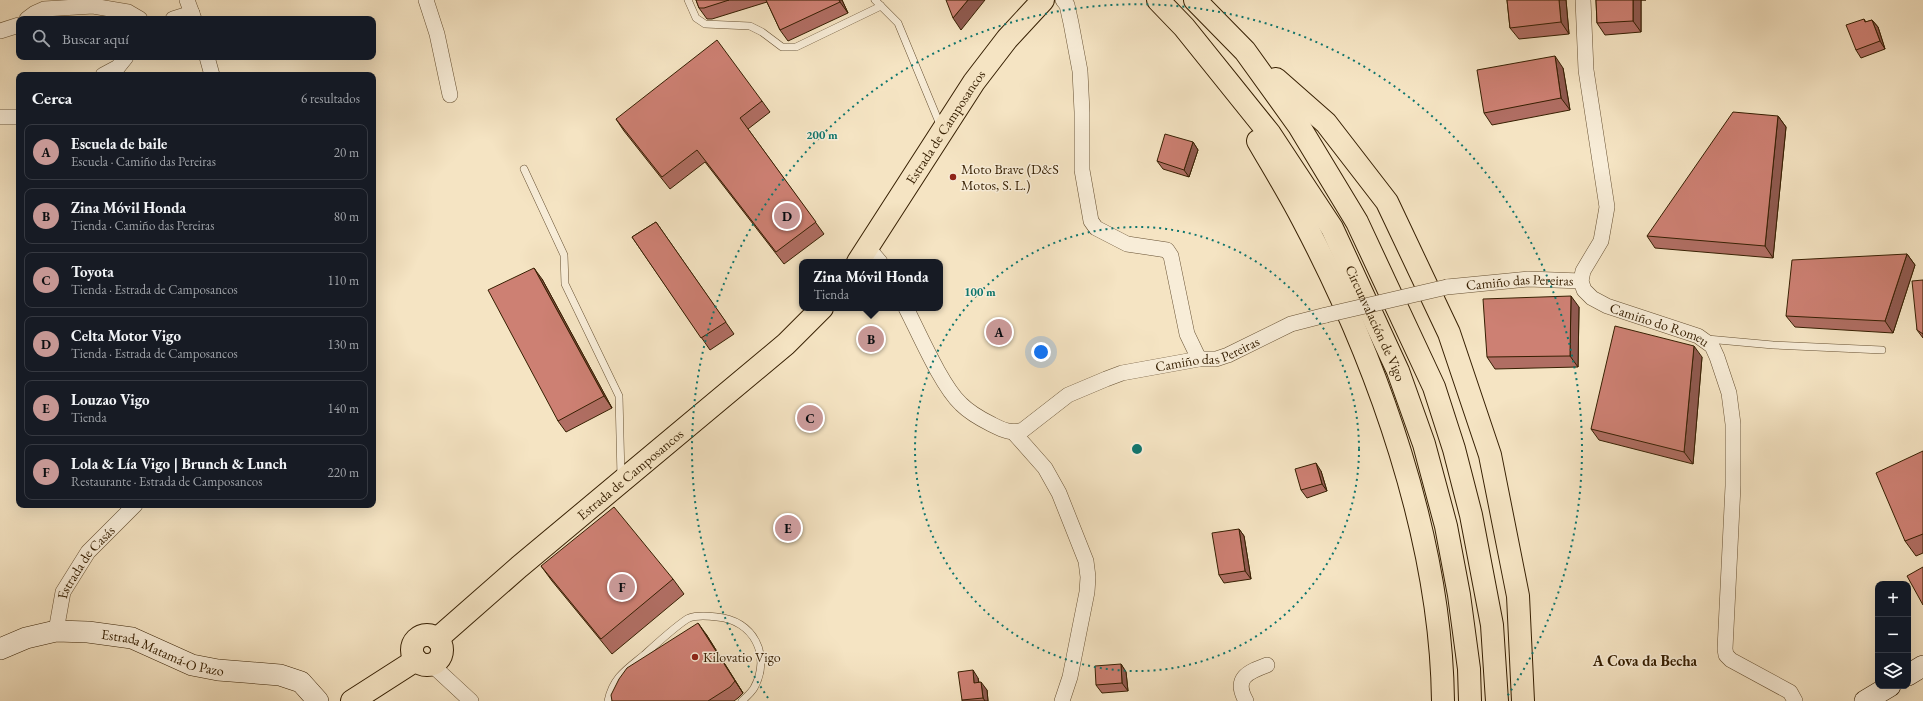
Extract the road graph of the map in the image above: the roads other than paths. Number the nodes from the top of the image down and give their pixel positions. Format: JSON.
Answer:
{"nodes":[{"id":1,"x":426,"y":0,"type":"edge"},
{"id":2,"x":688,"y":0,"type":"edge"},
{"id":3,"x":875,"y":0,"type":"edge"},
{"id":4,"x":1063,"y":0,"type":"edge"},
{"id":5,"x":1158,"y":0,"type":"edge"},
{"id":6,"x":1195,"y":0,"type":"edge"},
{"id":7,"x":1583,"y":0,"type":"edge"},
{"id":8,"x":1039,"y":1,"type":"edge"},
{"id":9,"x":881,"y":6,"type":"junction"},
{"id":10,"x":191,"y":11,"type":"edge"},
{"id":11,"x":31,"y":16,"type":"edge"},
{"id":12,"x":135,"y":16,"type":"edge"},
{"id":13,"x":180,"y":16,"type":"edge"},
{"id":14,"x":16,"y":26,"type":"edge"},
{"id":15,"x":1184,"y":27,"type":"junction"},
{"id":16,"x":0,"y":31,"type":"edge"},
{"id":17,"x":1245,"y":52,"type":"junction"},
{"id":18,"x":124,"y":60,"type":"edge"},
{"id":19,"x":208,"y":60,"type":"edge"},
{"id":20,"x":109,"y":72,"type":"edge"},
{"id":21,"x":211,"y":72,"type":"edge"},
{"id":22,"x":450,"y":95,"type":"dead end"},
{"id":23,"x":0,"y":117,"type":"edge"},
{"id":24,"x":16,"y":117,"type":"edge"},
{"id":25,"x":942,"y":131,"type":"junction"},
{"id":26,"x":524,"y":169,"type":"dead end"},
{"id":27,"x":869,"y":257,"type":"edge"},
{"id":28,"x":1581,"y":281,"type":"junction"},
{"id":29,"x":819,"y":311,"type":"edge"},
{"id":30,"x":908,"y":311,"type":"edge"},
{"id":31,"x":1701,"y":338,"type":"junction"},
{"id":32,"x":1882,"y":350,"type":"dead end"},
{"id":33,"x":1199,"y":359,"type":"junction"},
{"id":34,"x":1014,"y":433,"type":"junction"},
{"id":35,"x":621,"y":481,"type":"junction"},
{"id":36,"x":132,"y":508,"type":"edge"},
{"id":37,"x":56,"y":631,"type":"junction"},
{"id":38,"x":0,"y":650,"type":"edge"},
{"id":39,"x":423,"y":662,"type":"junction"},
{"id":40,"x":1267,"y":665,"type":"dead end"},
{"id":41,"x":1923,"y":666,"type":"edge"},
{"id":42,"x":1911,"y":673,"type":"edge"},
{"id":43,"x":1885,"y":689,"type":"edge"},
{"id":44,"x":318,"y":701,"type":"edge"},
{"id":45,"x":352,"y":701,"type":"edge"},
{"id":46,"x":471,"y":701,"type":"edge"},
{"id":47,"x":608,"y":701,"type":"edge"},
{"id":48,"x":742,"y":701,"type":"edge"},
{"id":49,"x":1062,"y":701,"type":"edge"},
{"id":50,"x":1246,"y":701,"type":"edge"},
{"id":51,"x":1443,"y":701,"type":"edge"},
{"id":52,"x":1470,"y":701,"type":"edge"},
{"id":53,"x":1497,"y":701,"type":"edge"},
{"id":54,"x":1523,"y":701,"type":"edge"},
{"id":55,"x":1795,"y":701,"type":"edge"},
{"id":56,"x":1866,"y":701,"type":"edge"}],
"edges":[{"from":1,"to":22,"type":"street"},
{"from":2,"to":9,"type":"lane"},
{"from":3,"to":9,"type":"lane"},
{"from":4,"to":33,"type":"street"},
{"from":5,"to":15,"type":"main road","name":"Circunvalación de Vigo"},
{"from":6,"to":17,"type":"main road","name":"Circunvalación de Vigo"},
{"from":7,"to":28,"type":"street"},
{"from":8,"to":25,"type":"main road","name":"Estrada de Camposancos"},
{"from":9,"to":25,"type":"lane"},
{"from":10,"to":13,"type":"street"},
{"from":11,"to":12,"type":"street"},
{"from":14,"to":16,"type":"street"},
{"from":15,"to":51,"type":"main road"},
{"from":15,"to":52,"type":"main road","name":"Circunvalación de Vigo"},
{"from":17,"to":53,"type":"main road","name":"Circunvalación de Vigo"},
{"from":17,"to":54,"type":"main road"},
{"from":18,"to":20,"type":"street"},
{"from":19,"to":21,"type":"street"},
{"from":23,"to":24,"type":"street"},
{"from":25,"to":27,"type":"main road","name":"Estrada de Camposancos"},
{"from":26,"to":35,"type":"lane"},
{"from":28,"to":31,"type":"street","name":"Camiño do Romeu"},
{"from":28,"to":33,"type":"street","name":"Camiño das Pereiras","bridge":true},
{"from":29,"to":35,"type":"main road","name":"Estrada de Camposancos"},
{"from":30,"to":34,"type":"street"},
{"from":31,"to":32,"type":"lane"},
{"from":31,"to":55,"type":"street","name":"Camiño do Romeu"},
{"from":33,"to":34,"type":"street","name":"Camiño das Pereiras"},
{"from":34,"to":49,"type":"street"},
{"from":35,"to":39,"type":"main road","name":"Estrada de Camposancos"},
{"from":36,"to":37,"type":"street","name":"Estrada de Casás"},
{"from":37,"to":38,"type":"street","name":"Estrada Matamá-O Pazo"},
{"from":37,"to":44,"type":"street","name":"Estrada Matamá-O Pazo"},
{"from":39,"to":45,"type":"main road","name":"Estrada de Camposancos"},
{"from":39,"to":46,"type":"street"},
{"from":40,"to":50,"type":"street"},
{"from":41,"to":42,"type":"street"},
{"from":43,"to":56,"type":"street"},
{"from":47,"to":48,"type":"lane"}]}
